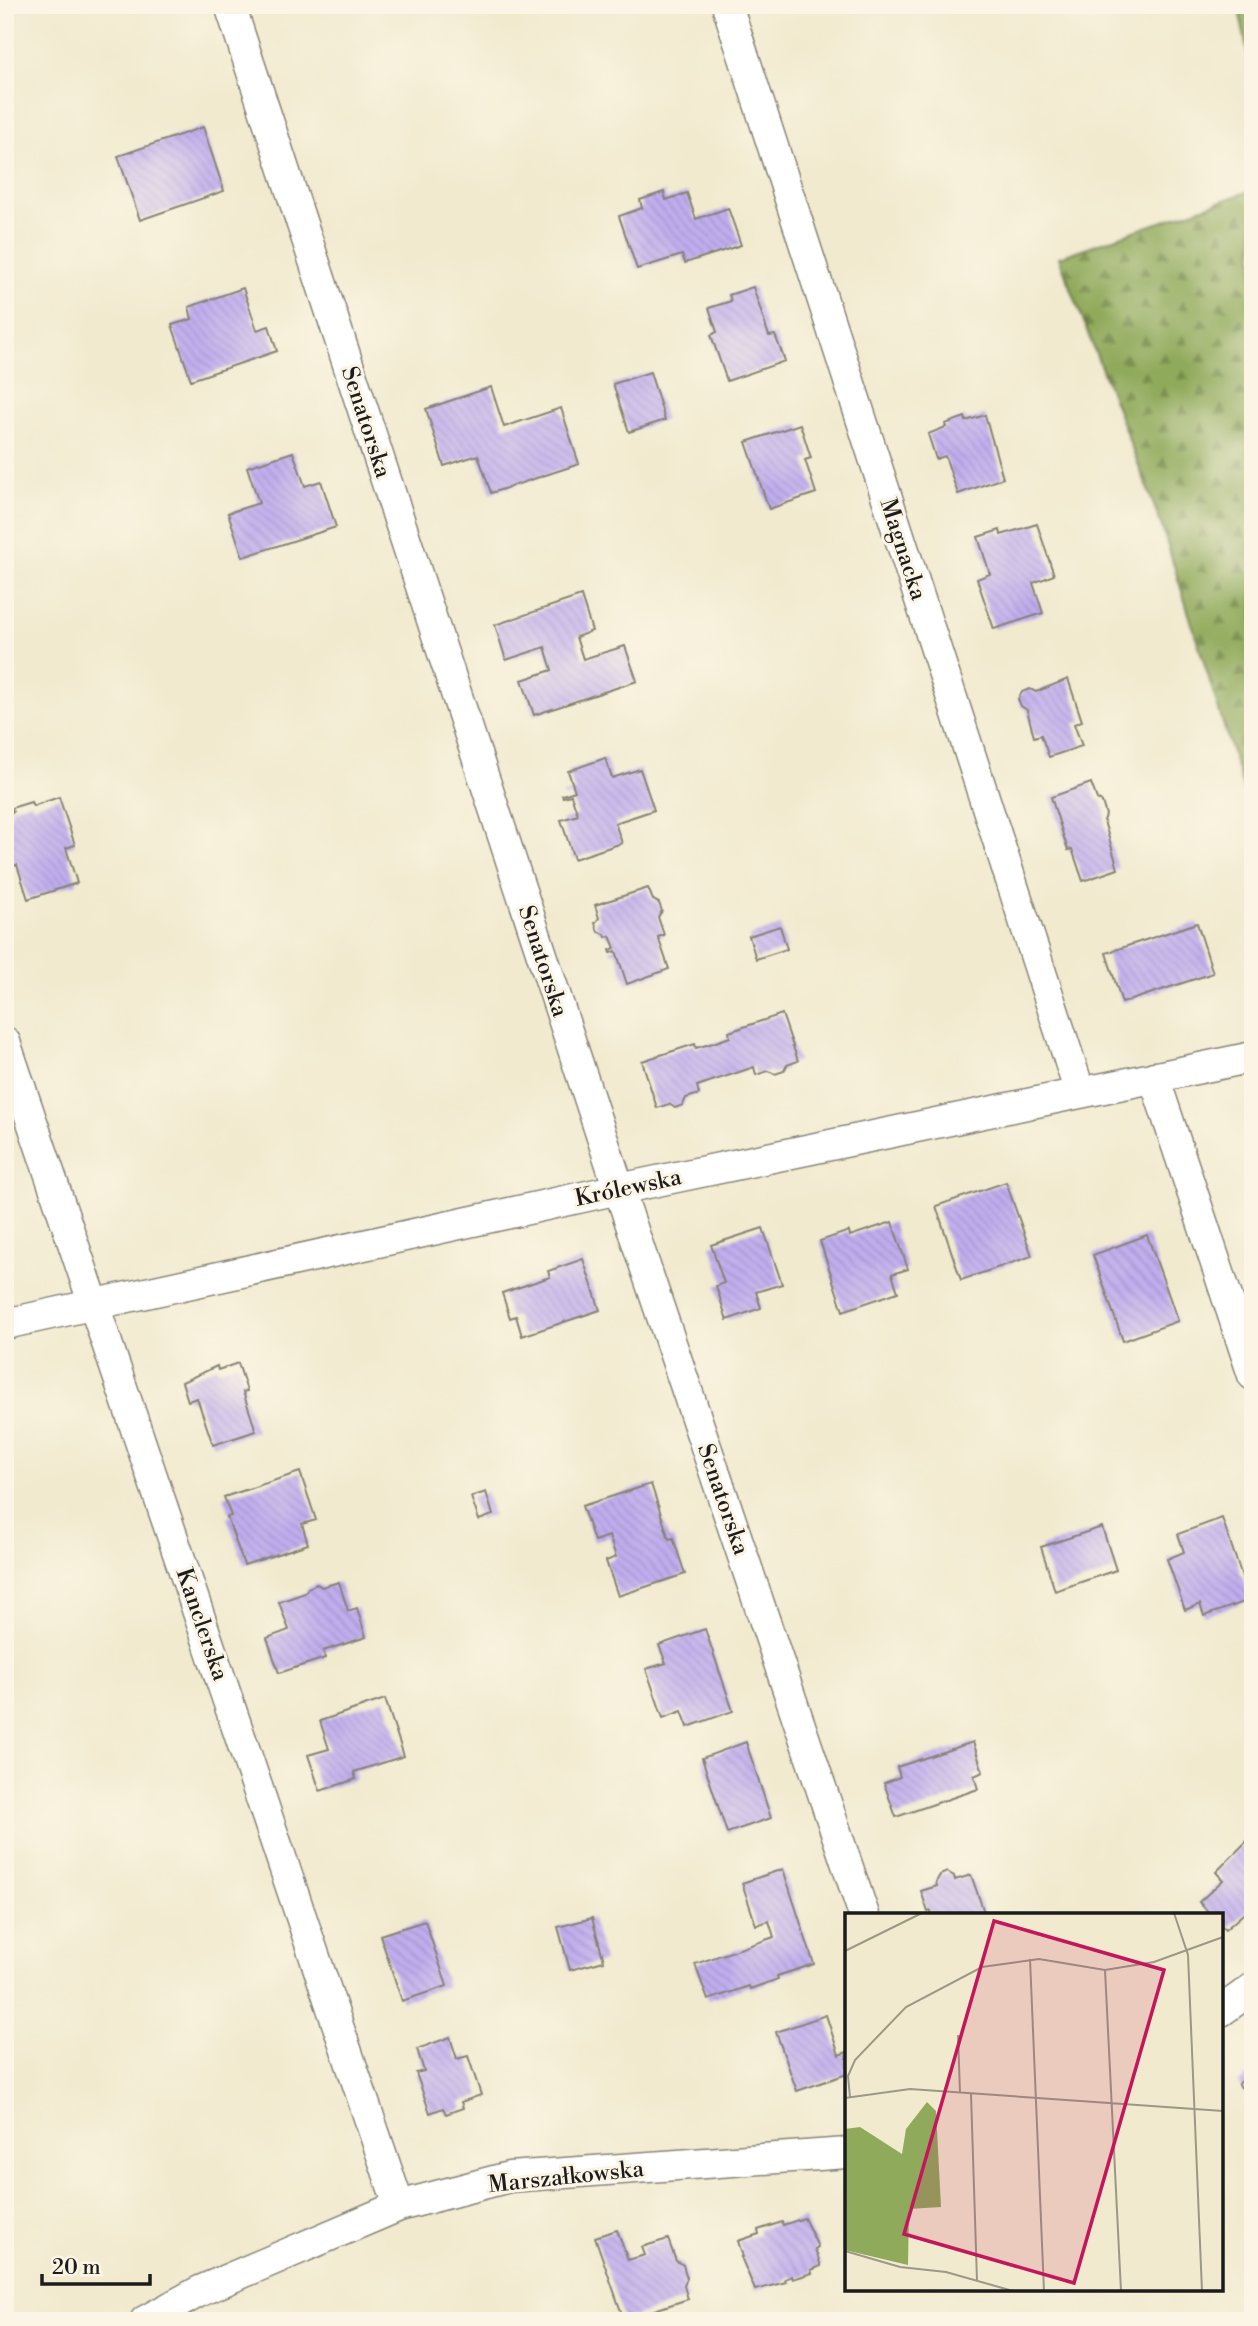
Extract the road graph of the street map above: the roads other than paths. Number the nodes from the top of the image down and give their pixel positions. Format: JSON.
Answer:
{"nodes":[{"id":1,"x":230,"y":5,"type":"edge"},
{"id":2,"x":727,"y":5,"type":"edge"},
{"id":3,"x":5,"y":1042,"type":"edge"},
{"id":4,"x":1253,"y":1057,"type":"edge"},
{"id":5,"x":1154,"y":1077,"type":"junction"},
{"id":6,"x":1080,"y":1093,"type":"junction"},
{"id":7,"x":619,"y":1189,"type":"junction"},
{"id":8,"x":95,"y":1304,"type":"junction"},
{"id":9,"x":5,"y":1324,"type":"edge"},
{"id":10,"x":1253,"y":1375,"type":"edge"},
{"id":11,"x":863,"y":1913,"type":"edge"},
{"id":12,"x":1253,"y":1987,"type":"edge"},
{"id":13,"x":1223,"y":2010,"type":"edge"},
{"id":14,"x":845,"y":2153,"type":"edge"},
{"id":15,"x":399,"y":2206,"type":"junction"},
{"id":16,"x":145,"y":2321,"type":"edge"}],
"edges":[{"from":1,"to":7,"type":"street","name":"Senatorska"},
{"from":2,"to":6,"type":"street","name":"Magnacka"},
{"from":3,"to":8,"type":"street","name":"Kanclerska"},
{"from":4,"to":5,"type":"street","name":"Królewska"},
{"from":5,"to":6,"type":"street","name":"Królewska"},
{"from":5,"to":10,"type":"street"},
{"from":6,"to":7,"type":"street","name":"Królewska"},
{"from":7,"to":8,"type":"street","name":"Królewska"},
{"from":7,"to":11,"type":"street","name":"Senatorska"},
{"from":8,"to":9,"type":"street","name":"Królewska"},
{"from":8,"to":15,"type":"street","name":"Kanclerska"},
{"from":12,"to":13,"type":"street"},
{"from":14,"to":15,"type":"street","name":"Marszałkowska"},
{"from":15,"to":16,"type":"street","name":"Marszałkowska"}]}
